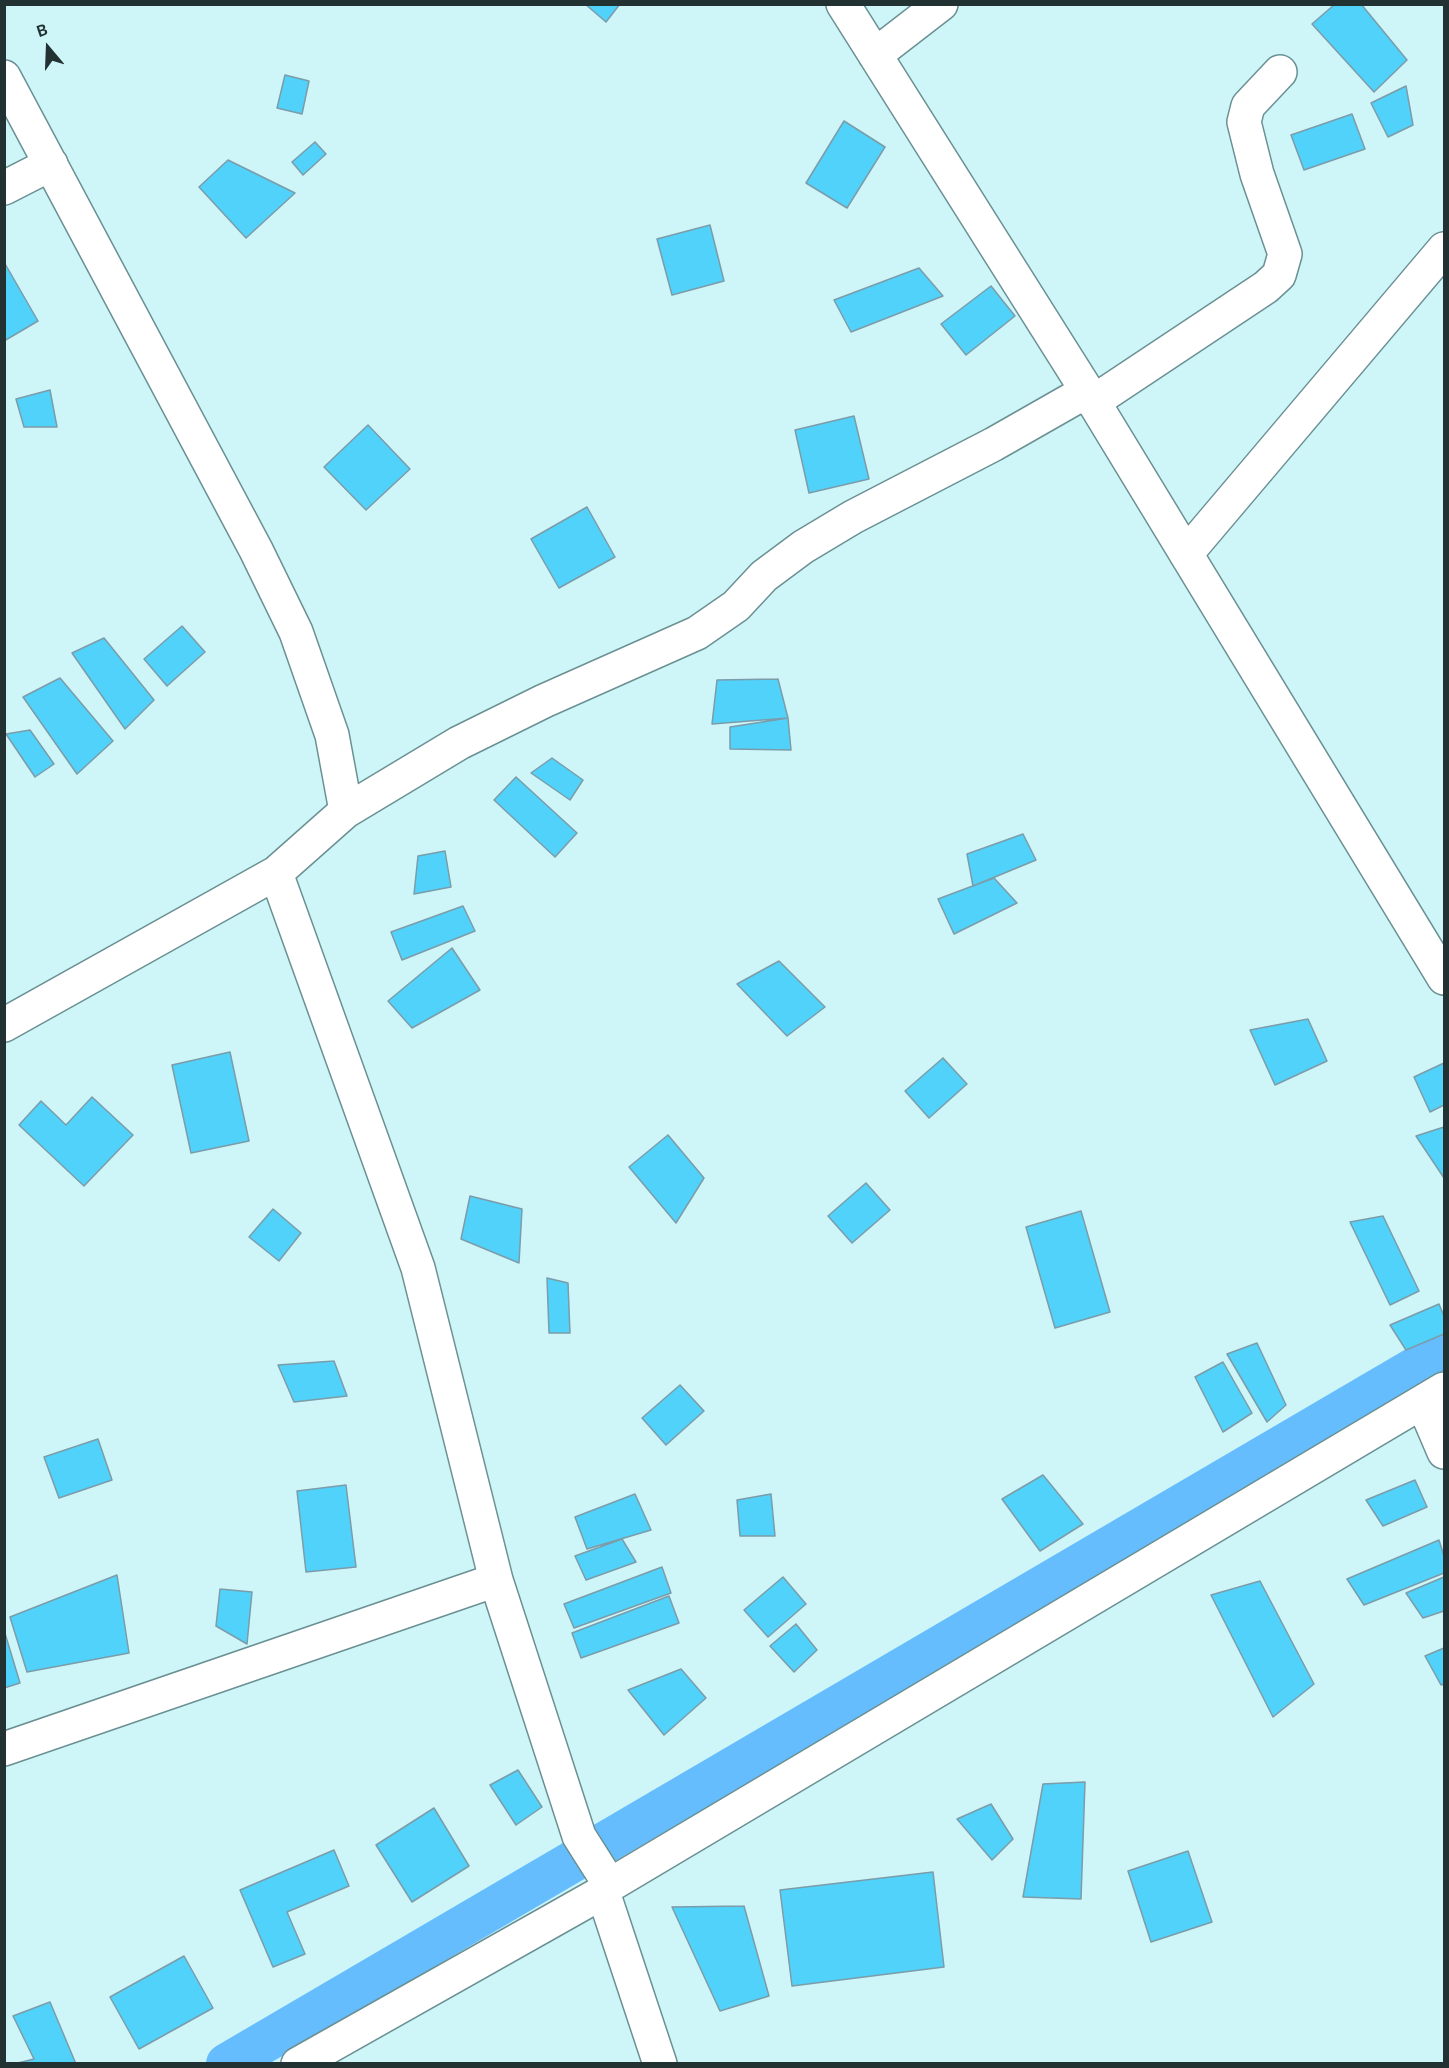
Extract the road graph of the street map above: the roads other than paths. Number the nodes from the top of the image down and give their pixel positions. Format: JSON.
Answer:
{"nodes":[{"id":1,"x":843,"y":4,"type":"edge"},
{"id":2,"x":941,"y":4,"type":"edge"},
{"id":3,"x":875,"y":55,"type":"junction"},
{"id":4,"x":1280,"y":72,"type":"dead end"},
{"id":5,"x":4,"y":77,"type":"edge"},
{"id":6,"x":51,"y":164,"type":"junction"},
{"id":7,"x":4,"y":188,"type":"edge"},
{"id":8,"x":1444,"y":249,"type":"edge"},
{"id":9,"x":1090,"y":397,"type":"junction"},
{"id":10,"x":1186,"y":554,"type":"junction"},
{"id":11,"x":346,"y":811,"type":"junction"},
{"id":12,"x":276,"y":873,"type":"junction"},
{"id":13,"x":1444,"y":978,"type":"edge"},
{"id":14,"x":4,"y":1025,"type":"edge"},
{"id":15,"x":1434,"y":1396,"type":"edge"},
{"id":16,"x":1444,"y":1452,"type":"edge"},
{"id":17,"x":496,"y":1580,"type":"junction"},
{"id":18,"x":4,"y":1749,"type":"edge"},
{"id":19,"x":606,"y":1889,"type":"junction"},
{"id":20,"x":298,"y":2064,"type":"edge"},
{"id":21,"x":660,"y":2064,"type":"edge"}],
"edges":[{"from":1,"to":3,"type":"street"},
{"from":2,"to":3,"type":"street"},
{"from":3,"to":9,"type":"street"},
{"from":4,"to":9,"type":"street"},
{"from":5,"to":6,"type":"street"},
{"from":6,"to":7,"type":"street"},
{"from":6,"to":11,"type":"street"},
{"from":8,"to":10,"type":"street"},
{"from":9,"to":10,"type":"street"},
{"from":9,"to":11,"type":"street"},
{"from":10,"to":13,"type":"street"},
{"from":11,"to":12,"type":"street"},
{"from":12,"to":14,"type":"street"},
{"from":12,"to":17,"type":"street"},
{"from":15,"to":16,"type":"street"},
{"from":15,"to":19,"type":"street"},
{"from":17,"to":18,"type":"street"},
{"from":17,"to":19,"type":"street"},
{"from":19,"to":20,"type":"street"},
{"from":19,"to":21,"type":"street"}]}
